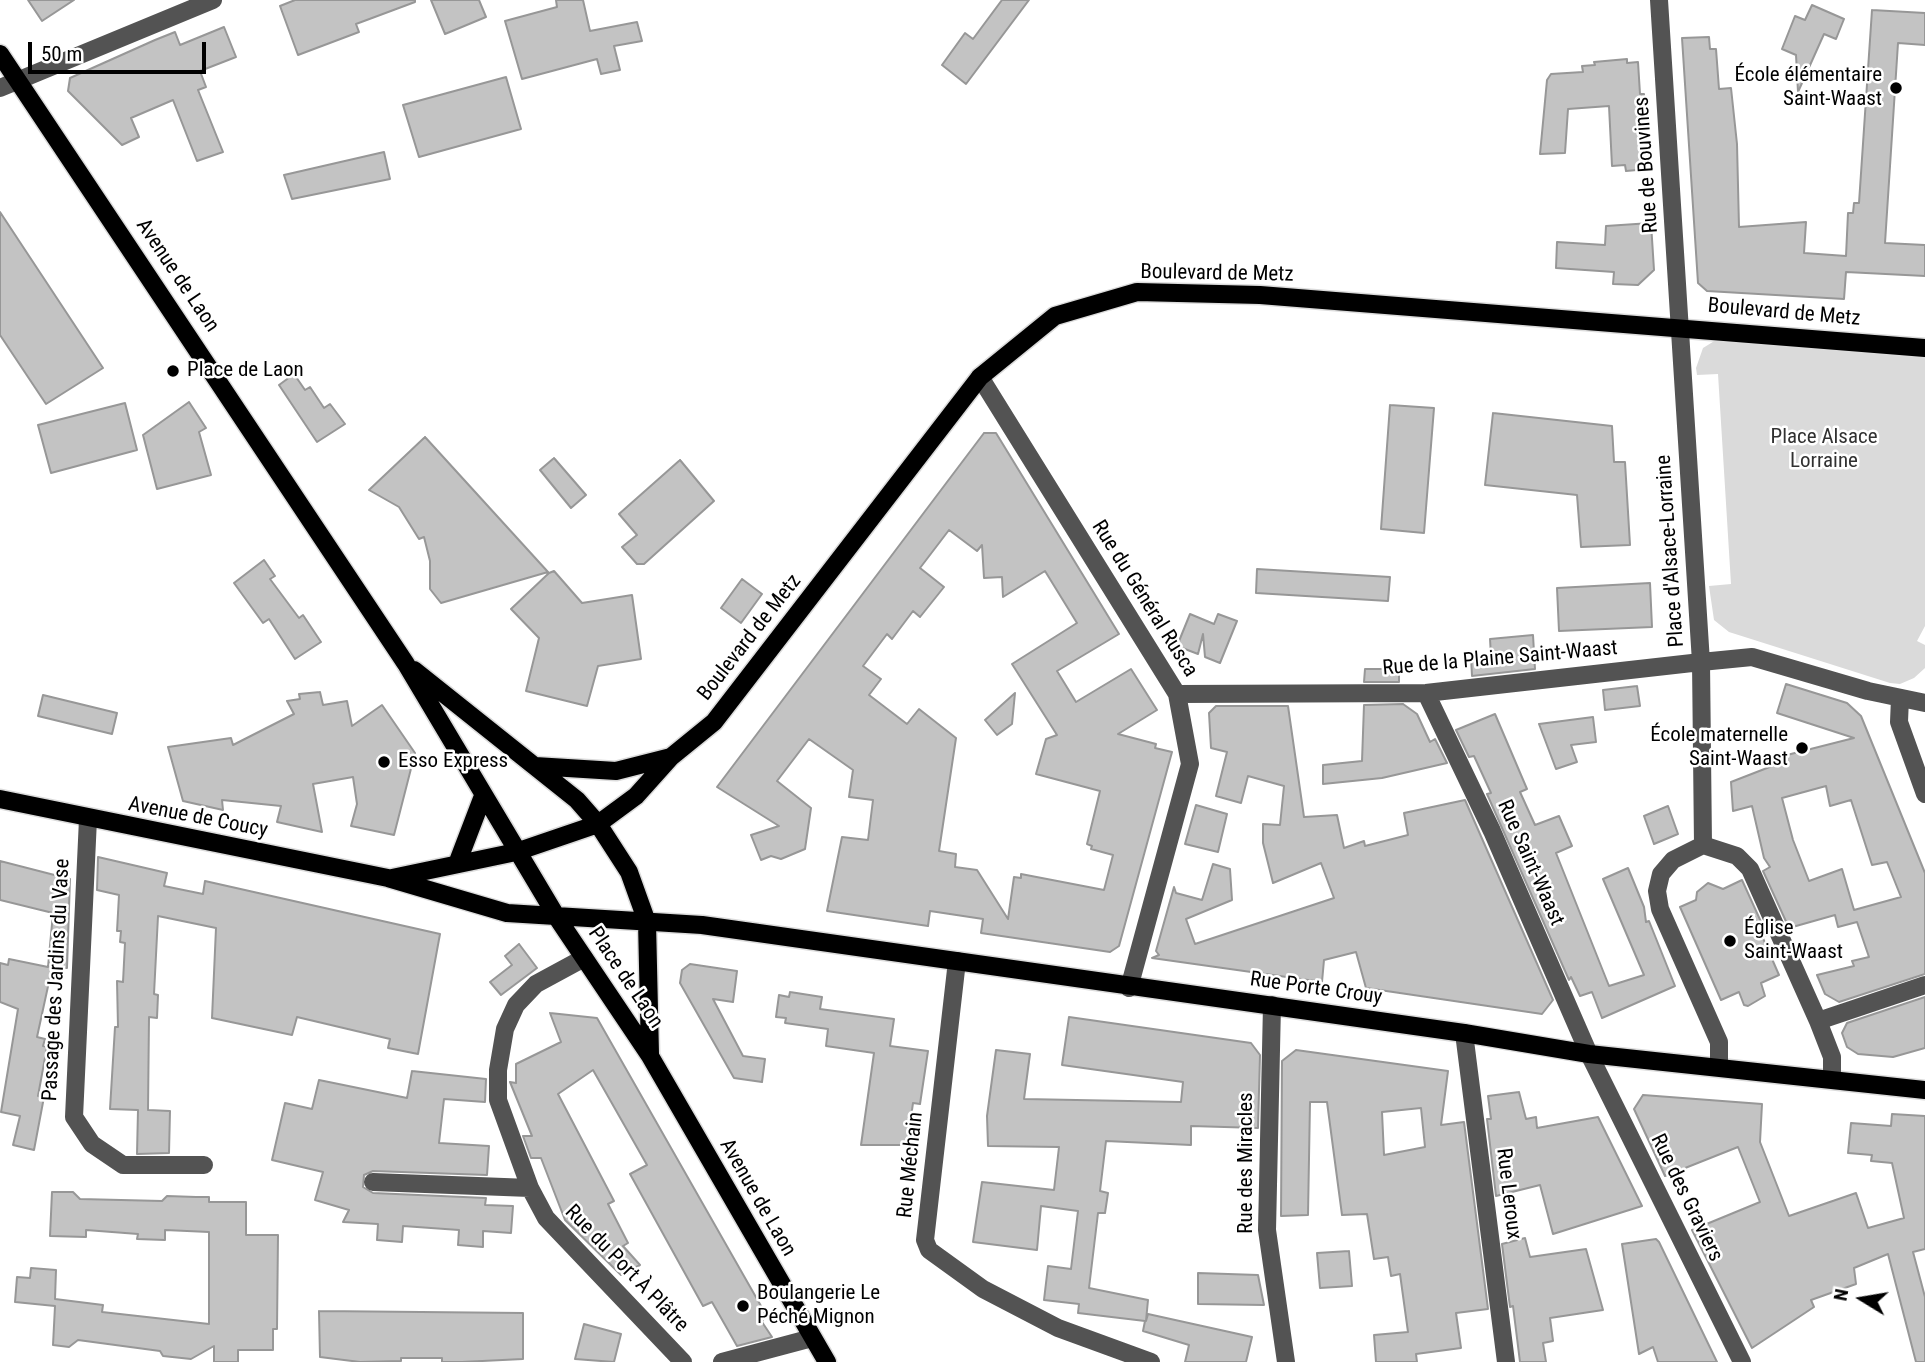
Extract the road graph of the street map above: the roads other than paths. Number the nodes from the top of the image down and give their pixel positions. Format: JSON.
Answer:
{"nodes":[{"id":1,"x":214,"y":0,"type":"edge"},
{"id":2,"x":1659,"y":0,"type":"edge"},
{"id":3,"x":0,"y":54,"type":"edge"},
{"id":4,"x":19,"y":80,"type":"junction"},
{"id":5,"x":0,"y":88,"type":"edge"},
{"id":6,"x":1680,"y":327,"type":"junction"},
{"id":7,"x":1925,"y":348,"type":"edge"},
{"id":8,"x":980,"y":377,"type":"junction"},
{"id":9,"x":1701,"y":662,"type":"junction"},
{"id":10,"x":405,"y":664,"type":"junction"},
{"id":11,"x":1426,"y":693,"type":"junction"},
{"id":12,"x":1177,"y":694,"type":"junction"},
{"id":13,"x":1900,"y":698,"type":"junction"},
{"id":14,"x":1923,"y":698,"type":"edge"},
{"id":15,"x":671,"y":757,"type":"junction"},
{"id":16,"x":535,"y":766,"type":"junction"},
{"id":17,"x":1925,"y":794,"type":"edge"},
{"id":18,"x":483,"y":796,"type":"junction"},
{"id":19,"x":0,"y":799,"type":"edge"},
{"id":20,"x":88,"y":819,"type":"junction"},
{"id":21,"x":598,"y":824,"type":"junction"},
{"id":22,"x":1703,"y":845,"type":"junction"},
{"id":23,"x":516,"y":852,"type":"junction"},
{"id":24,"x":457,"y":864,"type":"junction"},
{"id":25,"x":388,"y":878,"type":"junction"},
{"id":26,"x":558,"y":919,"type":"junction"},
{"id":27,"x":647,"y":922,"type":"junction"},
{"id":28,"x":702,"y":925,"type":"joint"},
{"id":29,"x":584,"y":958,"type":"junction"},
{"id":30,"x":957,"y":961,"type":"junction"},
{"id":31,"x":1925,"y":985,"type":"edge"},
{"id":32,"x":1129,"y":988,"type":"junction"},
{"id":33,"x":1272,"y":1005,"type":"junction"},
{"id":34,"x":1818,"y":1021,"type":"junction"},
{"id":35,"x":1464,"y":1033,"type":"junction"},
{"id":36,"x":1589,"y":1054,"type":"junction"},
{"id":37,"x":650,"y":1056,"type":"junction"},
{"id":38,"x":1718,"y":1067,"type":"junction"},
{"id":39,"x":1832,"y":1077,"type":"junction"},
{"id":40,"x":1925,"y":1090,"type":"edge"},
{"id":41,"x":204,"y":1165,"type":"dead end"},
{"id":42,"x":373,"y":1182,"type":"dead end"},
{"id":43,"x":530,"y":1188,"type":"junction"},
{"id":44,"x":820,"y":1351,"type":"edge"},
{"id":45,"x":683,"y":1362,"type":"edge"},
{"id":46,"x":722,"y":1362,"type":"edge"},
{"id":47,"x":1151,"y":1362,"type":"edge"},
{"id":48,"x":1286,"y":1362,"type":"edge"},
{"id":49,"x":1506,"y":1362,"type":"edge"},
{"id":50,"x":1742,"y":1362,"type":"edge"}],
"edges":[{"from":1,"to":4,"type":"street"},
{"from":2,"to":6,"type":"street","name":"Rue de Bouvines"},
{"from":3,"to":4,"type":"main road","name":"Avenue de Laon"},
{"from":4,"to":5,"type":"street"},
{"from":4,"to":10,"type":"main road","name":"Avenue de Laon"},
{"from":6,"to":7,"type":"main road","name":"Boulevard de Metz"},
{"from":6,"to":8,"type":"main road","name":"Boulevard de Metz"},
{"from":6,"to":9,"type":"street","name":"Place d'Alsace-Lorraine"},
{"from":8,"to":12,"type":"street","name":"Rue du Général Rusca"},
{"from":8,"to":15,"type":"main road","name":"Boulevard de Metz"},
{"from":9,"to":11,"type":"street","name":"Rue de la Plaine Saint-Waast"},
{"from":9,"to":13,"type":"street","name":"Place d'Alsace-Lorraine"},
{"from":9,"to":22,"type":"street"},
{"from":10,"to":16,"type":"main road","name":"Place de Laon"},
{"from":10,"to":18,"type":"main road","name":"Place de Laon"},
{"from":11,"to":12,"type":"street","name":"Rue de la Plaine Saint-Waast"},
{"from":11,"to":36,"type":"street","name":"Rue Saint-Waast"},
{"from":12,"to":32,"type":"street","name":"Rue du Général Rusca"},
{"from":13,"to":14,"type":"street","name":"Place d'Alsace-Lorraine"},
{"from":13,"to":17,"type":"street"},
{"from":15,"to":16,"type":"main road"},
{"from":15,"to":21,"type":"main road"},
{"from":16,"to":21,"type":"main road","name":"Place de Laon"},
{"from":18,"to":23,"type":"main road","name":"Place de Laon"},
{"from":18,"to":24,"type":"main road"},
{"from":19,"to":20,"type":"main road","name":"Avenue de Coucy"},
{"from":20,"to":25,"type":"main road","name":"Avenue de Coucy"},
{"from":20,"to":41,"type":"street","name":"Passage des Jardins du Vase"},
{"from":21,"to":23,"type":"main road"},
{"from":21,"to":27,"type":"main road","name":"Place de Laon"},
{"from":22,"to":34,"type":"street"},
{"from":22,"to":38,"type":"street"},
{"from":23,"to":24,"type":"main road"},
{"from":23,"to":26,"type":"main road","name":"Place de Laon"},
{"from":24,"to":25,"type":"main road"},
{"from":25,"to":26,"type":"main road","name":"Place de Laon"},
{"from":26,"to":27,"type":"main road","name":"Place de Laon"},
{"from":26,"to":29,"type":"main road","name":"Place de Laon"},
{"from":27,"to":28,"type":"main road","name":"Place de Laon"},
{"from":27,"to":37,"type":"main road","name":"Place de Laon"},
{"from":28,"to":30,"type":"main road","name":"Rue Porte Crouy"},
{"from":29,"to":37,"type":"main road","name":"Place de Laon"},
{"from":29,"to":43,"type":"street","name":"Rue du Port À Plâtre"},
{"from":30,"to":32,"type":"main road","name":"Rue Porte Crouy"},
{"from":30,"to":47,"type":"street","name":"Rue Méchain"},
{"from":31,"to":34,"type":"street"},
{"from":32,"to":33,"type":"main road","name":"Rue Porte Crouy"},
{"from":33,"to":35,"type":"main road","name":"Rue Porte Crouy"},
{"from":33,"to":48,"type":"street","name":"Rue des Miracles"},
{"from":34,"to":39,"type":"street"},
{"from":35,"to":36,"type":"main road","name":"Rue Porte Crouy"},
{"from":35,"to":49,"type":"street","name":"Rue Leroux"},
{"from":36,"to":38,"type":"main road","name":"Rue Porte Crouy"},
{"from":36,"to":50,"type":"street","name":"Rue des Graviers"},
{"from":37,"to":44,"type":"main road","name":"Avenue de Laon"},
{"from":38,"to":39,"type":"main road","name":"Rue Porte Crouy"},
{"from":39,"to":40,"type":"main road","name":"Rue Porte Crouy"},
{"from":42,"to":43,"type":"street"},
{"from":43,"to":45,"type":"street","name":"Rue du Port À Plâtre"},
{"from":44,"to":46,"type":"street"}]}
